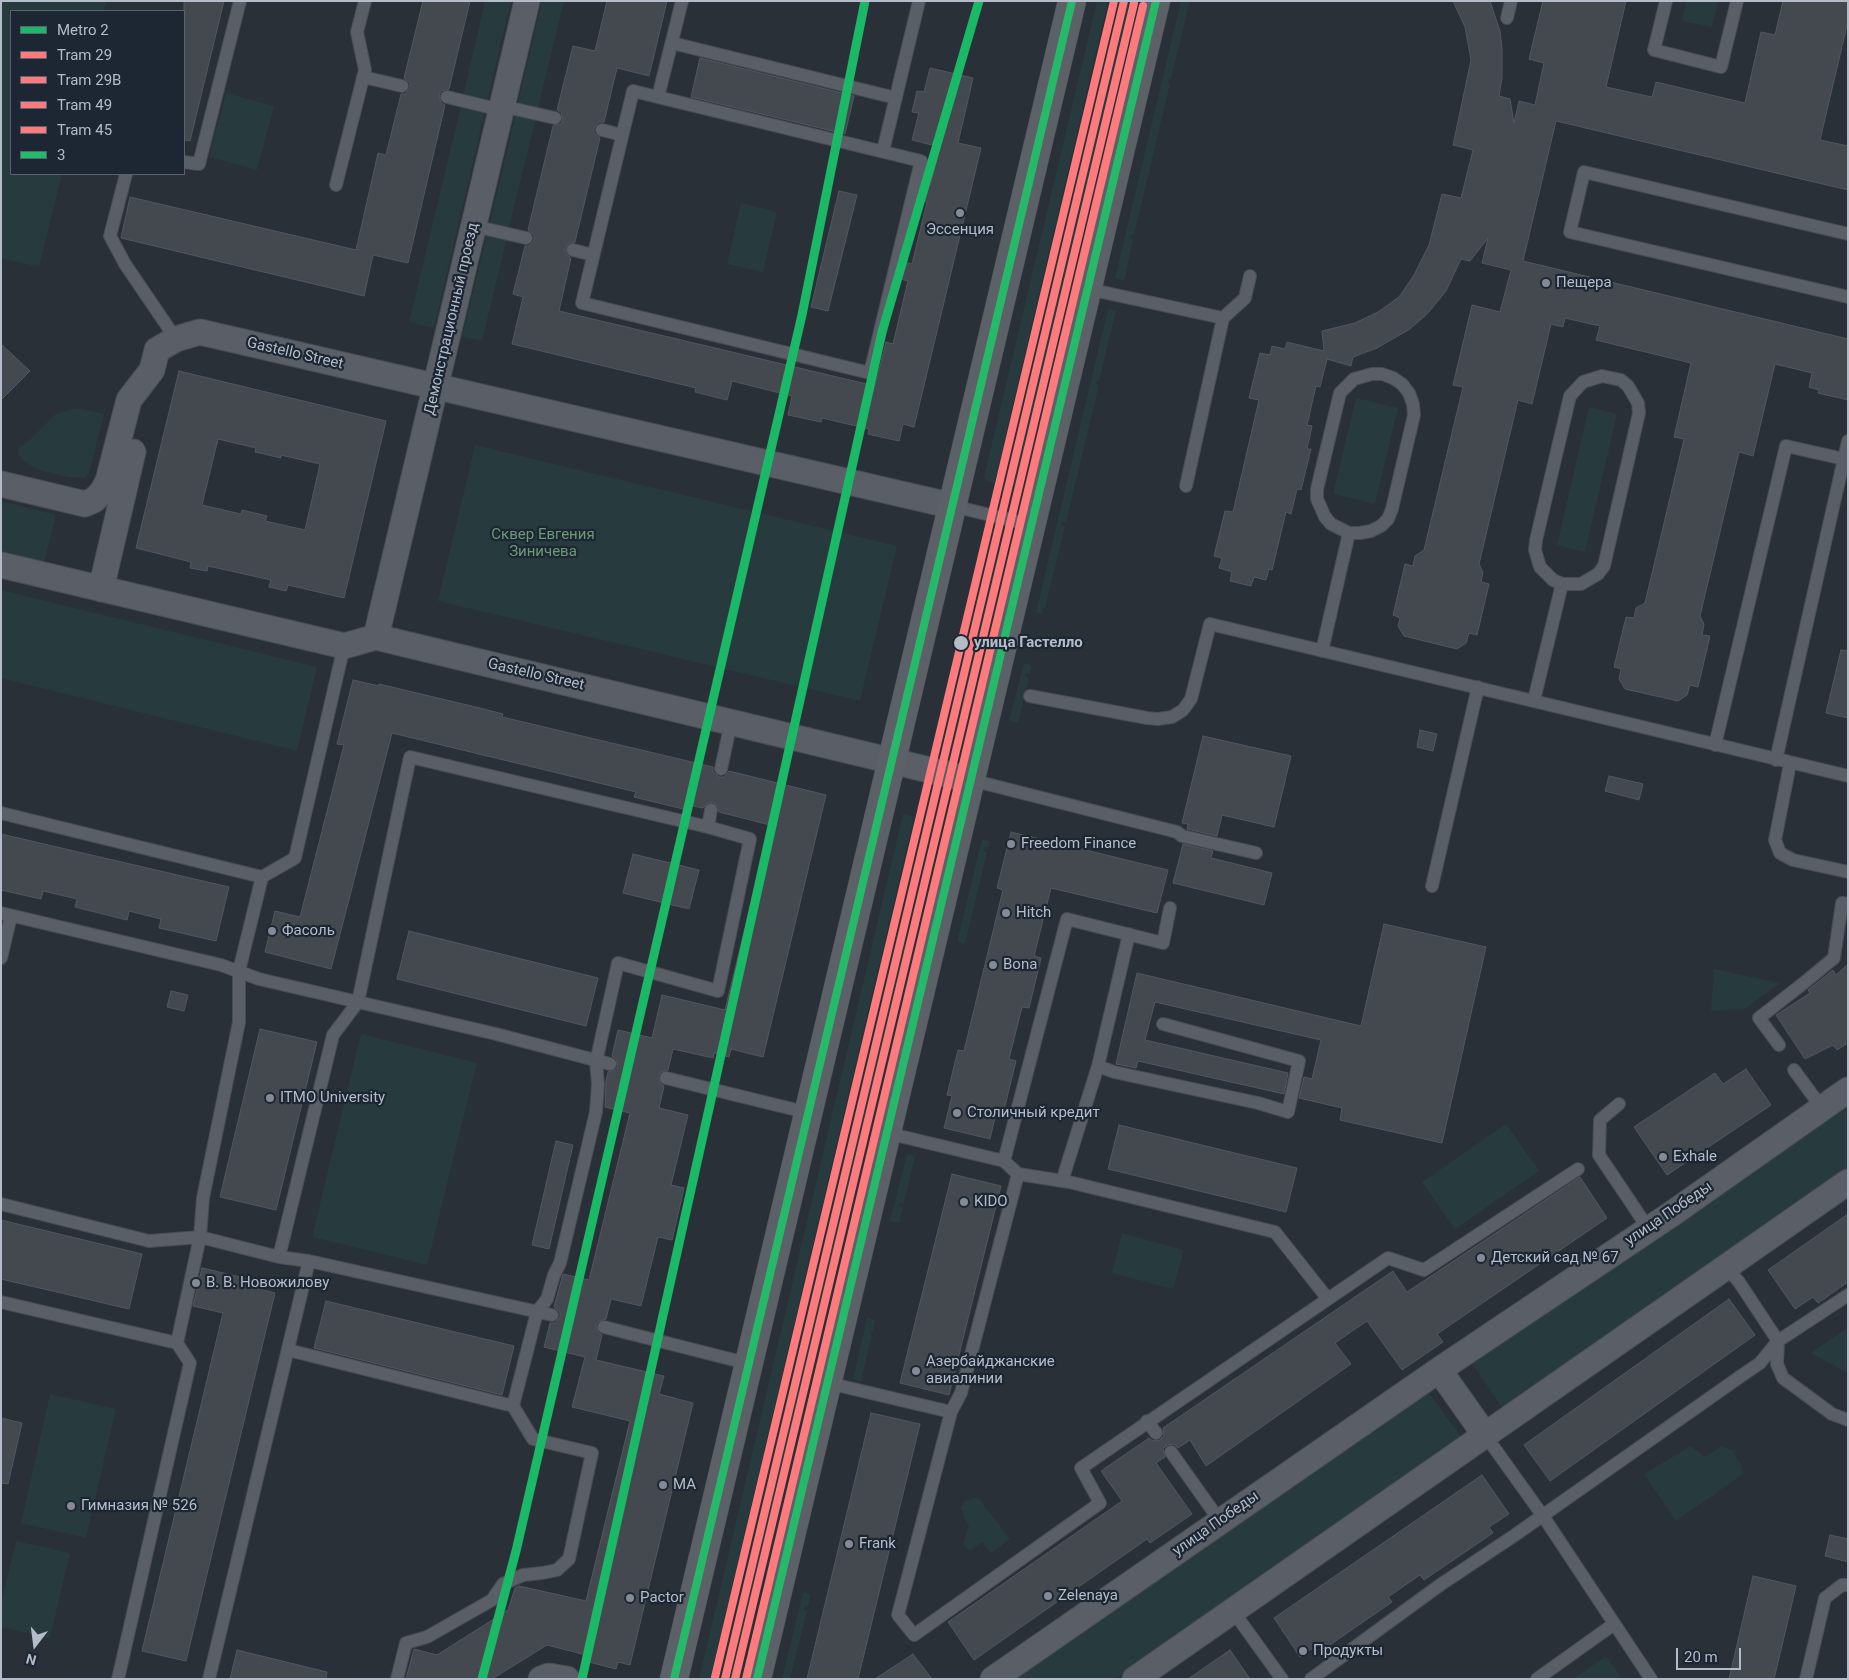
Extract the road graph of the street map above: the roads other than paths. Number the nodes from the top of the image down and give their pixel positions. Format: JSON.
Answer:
{"nodes":[{"id":1,"x":240,"y":1,"type":"edge"},
{"id":2,"x":365,"y":1,"type":"edge"},
{"id":3,"x":527,"y":1,"type":"edge"},
{"id":4,"x":682,"y":1,"type":"edge"},
{"id":5,"x":919,"y":1,"type":"edge"},
{"id":6,"x":1072,"y":1,"type":"edge"},
{"id":7,"x":1156,"y":1,"type":"edge"},
{"id":8,"x":1511,"y":1,"type":"edge"},
{"id":9,"x":1666,"y":1,"type":"edge"},
{"id":10,"x":1737,"y":1,"type":"edge"},
{"id":11,"x":1507,"y":18,"type":"dead end"},
{"id":12,"x":672,"y":43,"type":"junction"},
{"id":13,"x":363,"y":77,"type":"junction"},
{"id":14,"x":402,"y":86,"type":"dead end"},
{"id":15,"x":447,"y":97,"type":"dead end"},
{"id":16,"x":658,"y":97,"type":"junction"},
{"id":17,"x":896,"y":98,"type":"junction"},
{"id":18,"x":502,"y":108,"type":"junction"},
{"id":19,"x":555,"y":118,"type":"dead end"},
{"id":20,"x":602,"y":130,"type":"dead end"},
{"id":21,"x":622,"y":135,"type":"junction"},
{"id":22,"x":882,"y":152,"type":"junction"},
{"id":23,"x":185,"y":162,"type":"edge"},
{"id":24,"x":126,"y":175,"type":"edge"},
{"id":25,"x":336,"y":185,"type":"dead end"},
{"id":26,"x":474,"y":226,"type":"junction"},
{"id":27,"x":1848,"y":234,"type":"edge"},
{"id":28,"x":526,"y":238,"type":"dead end"},
{"id":29,"x":573,"y":250,"type":"dead end"},
{"id":30,"x":593,"y":255,"type":"junction"},
{"id":31,"x":1250,"y":276,"type":"dead end"},
{"id":32,"x":1088,"y":288,"type":"junction"},
{"id":33,"x":1848,"y":297,"type":"edge"},
{"id":34,"x":1222,"y":318,"type":"junction"},
{"id":35,"x":176,"y":339,"type":"junction"},
{"id":36,"x":152,"y":370,"type":"junction"},
{"id":37,"x":436,"y":386,"type":"junction"},
{"id":38,"x":1848,"y":441,"type":"edge"},
{"id":39,"x":1844,"y":459,"type":"junction"},
{"id":40,"x":3,"y":481,"type":"edge"},
{"id":41,"x":1186,"y":486,"type":"dead end"},
{"id":42,"x":953,"y":506,"type":"junction"},
{"id":43,"x":1031,"y":525,"type":"junction"},
{"id":44,"x":1349,"y":533,"type":"junction"},
{"id":45,"x":1,"y":565,"type":"edge"},
{"id":46,"x":1562,"y":584,"type":"junction"},
{"id":47,"x":100,"y":589,"type":"junction"},
{"id":48,"x":376,"y":637,"type":"junction"},
{"id":49,"x":344,"y":646,"type":"junction"},
{"id":50,"x":1322,"y":651,"type":"junction"},
{"id":51,"x":1478,"y":687,"type":"junction"},
{"id":52,"x":1030,"y":696,"type":"dead end"},
{"id":53,"x":1534,"y":700,"type":"junction"},
{"id":54,"x":731,"y":722,"type":"junction"},
{"id":55,"x":1715,"y":745,"type":"junction"},
{"id":56,"x":1776,"y":760,"type":"junction"},
{"id":57,"x":892,"y":761,"type":"junction"},
{"id":58,"x":1790,"y":764,"type":"junction"},
{"id":59,"x":721,"y":769,"type":"dead end"},
{"id":60,"x":1848,"y":776,"type":"edge"},
{"id":61,"x":971,"y":780,"type":"junction"},
{"id":62,"x":711,"y":810,"type":"dead end"},
{"id":63,"x":1,"y":813,"type":"edge"},
{"id":64,"x":708,"y":827,"type":"junction"},
{"id":65,"x":1256,"y":853,"type":"dead end"},
{"id":66,"x":1848,"y":872,"type":"edge"},
{"id":67,"x":262,"y":877,"type":"junction"},
{"id":68,"x":1432,"y":886,"type":"dead end"},
{"id":69,"x":1848,"y":904,"type":"edge"},
{"id":70,"x":1170,"y":908,"type":"dead end"},
{"id":71,"x":6,"y":914,"type":"edge"},
{"id":72,"x":1129,"y":934,"type":"junction"},
{"id":73,"x":1,"y":958,"type":"edge"},
{"id":74,"x":239,"y":970,"type":"junction"},
{"id":75,"x":358,"y":1002,"type":"junction"},
{"id":76,"x":1163,"y":1024,"type":"dead end"},
{"id":77,"x":1779,"y":1045,"type":"dead end"},
{"id":78,"x":596,"y":1062,"type":"junction"},
{"id":79,"x":610,"y":1064,"type":"dead end"},
{"id":80,"x":1098,"y":1066,"type":"junction"},
{"id":81,"x":1794,"y":1070,"type":"dead end"},
{"id":82,"x":666,"y":1078,"type":"dead end"},
{"id":83,"x":1848,"y":1090,"type":"edge"},
{"id":84,"x":1620,"y":1104,"type":"dead end"},
{"id":85,"x":1822,"y":1108,"type":"junction"},
{"id":86,"x":809,"y":1113,"type":"junction"},
{"id":87,"x":887,"y":1133,"type":"junction"},
{"id":88,"x":1004,"y":1160,"type":"junction"},
{"id":89,"x":1578,"y":1169,"type":"dead end"},
{"id":90,"x":1018,"y":1174,"type":"junction"},
{"id":91,"x":1062,"y":1181,"type":"junction"},
{"id":92,"x":1848,"y":1182,"type":"edge"},
{"id":93,"x":1,"y":1204,"type":"edge"},
{"id":94,"x":1648,"y":1228,"type":"junction"},
{"id":95,"x":200,"y":1237,"type":"junction"},
{"id":96,"x":279,"y":1257,"type":"junction"},
{"id":97,"x":309,"y":1261,"type":"junction"},
{"id":98,"x":1725,"y":1266,"type":"junction"},
{"id":99,"x":1848,"y":1295,"type":"edge"},
{"id":100,"x":1328,"y":1299,"type":"junction"},
{"id":101,"x":1,"y":1302,"type":"edge"},
{"id":102,"x":537,"y":1312,"type":"junction"},
{"id":103,"x":552,"y":1315,"type":"dead end"},
{"id":104,"x":604,"y":1328,"type":"dead end"},
{"id":105,"x":1778,"y":1341,"type":"junction"},
{"id":106,"x":177,"y":1343,"type":"junction"},
{"id":107,"x":288,"y":1350,"type":"junction"},
{"id":108,"x":750,"y":1364,"type":"junction"},
{"id":109,"x":1439,"y":1370,"type":"junction"},
{"id":110,"x":828,"y":1382,"type":"junction"},
{"id":111,"x":513,"y":1406,"type":"junction"},
{"id":112,"x":951,"y":1412,"type":"junction"},
{"id":113,"x":1848,"y":1420,"type":"edge"},
{"id":114,"x":1147,"y":1421,"type":"junction"},
{"id":115,"x":1156,"y":1433,"type":"dead end"},
{"id":116,"x":1485,"y":1435,"type":"junction"},
{"id":117,"x":1171,"y":1452,"type":"dead end"},
{"id":118,"x":1542,"y":1516,"type":"junction"},
{"id":119,"x":1220,"y":1521,"type":"junction"},
{"id":120,"x":1848,"y":1585,"type":"edge"},
{"id":121,"x":1233,"y":1610,"type":"junction"},
{"id":122,"x":1614,"y":1624,"type":"junction"},
{"id":123,"x":118,"y":1679,"type":"edge"},
{"id":124,"x":209,"y":1679,"type":"edge"},
{"id":125,"x":397,"y":1679,"type":"edge"},
{"id":126,"x":541,"y":1679,"type":"edge"},
{"id":127,"x":567,"y":1679,"type":"edge"},
{"id":128,"x":674,"y":1679,"type":"edge"},
{"id":129,"x":757,"y":1679,"type":"edge"},
{"id":130,"x":993,"y":1679,"type":"edge"},
{"id":131,"x":1135,"y":1679,"type":"edge"},
{"id":132,"x":1282,"y":1679,"type":"edge"},
{"id":133,"x":1311,"y":1679,"type":"edge"},
{"id":134,"x":1537,"y":1679,"type":"edge"},
{"id":135,"x":1651,"y":1679,"type":"edge"},
{"id":136,"x":1806,"y":1679,"type":"edge"}],
"edges":[{"from":1,"to":23,"type":"lane"},
{"from":2,"to":13,"type":"lane"},
{"from":3,"to":18,"type":"street","name":"Демонстрационный проезд"},
{"from":4,"to":12,"type":"lane"},
{"from":5,"to":17,"type":"lane"},
{"from":6,"to":42,"type":"main road"},
{"from":7,"to":32,"type":"main road"},
{"from":8,"to":11,"type":"lane"},
{"from":9,"to":10,"type":"lane"},
{"from":12,"to":16,"type":"lane"},
{"from":12,"to":17,"type":"lane"},
{"from":13,"to":14,"type":"lane"},
{"from":13,"to":25,"type":"lane"},
{"from":15,"to":18,"type":"lane"},
{"from":16,"to":21,"type":"lane"},
{"from":16,"to":22,"type":"lane"},
{"from":17,"to":22,"type":"lane"},
{"from":18,"to":19,"type":"lane"},
{"from":18,"to":26,"type":"street","name":"Демонстрационный проезд"},
{"from":20,"to":21,"type":"lane"},
{"from":21,"to":30,"type":"lane"},
{"from":22,"to":30,"type":"lane"},
{"from":24,"to":35,"type":"lane"},
{"from":26,"to":28,"type":"lane"},
{"from":26,"to":37,"type":"street","name":"Демонстрационный проезд"},
{"from":27,"to":33,"type":"lane"},
{"from":29,"to":30,"type":"lane"},
{"from":31,"to":34,"type":"lane"},
{"from":32,"to":34,"type":"lane"},
{"from":32,"to":43,"type":"main road"},
{"from":34,"to":41,"type":"lane"},
{"from":35,"to":36,"type":"street","name":"Gastello Street"},
{"from":35,"to":37,"type":"street","name":"Gastello Street"},
{"from":36,"to":40,"type":"street","name":"Gastello Street"},
{"from":36,"to":47,"type":"street","name":"Gastello Street"},
{"from":37,"to":42,"type":"street","name":"Gastello Street"},
{"from":37,"to":48,"type":"street","name":"Демонстрационный проезд"},
{"from":38,"to":39,"type":"lane"},
{"from":39,"to":55,"type":"lane"},
{"from":39,"to":56,"type":"lane"},
{"from":42,"to":43,"type":"lane"},
{"from":42,"to":57,"type":"main road"},
{"from":43,"to":61,"type":"main road"},
{"from":44,"to":44,"type":"lane"},
{"from":44,"to":50,"type":"lane"},
{"from":45,"to":47,"type":"street","name":"Gastello Street"},
{"from":46,"to":46,"type":"lane"},
{"from":46,"to":53,"type":"lane"},
{"from":47,"to":49,"type":"street","name":"Gastello Street"},
{"from":48,"to":49,"type":"street","name":"Gastello Street"},
{"from":48,"to":54,"type":"street","name":"Gastello Street"},
{"from":49,"to":67,"type":"lane"},
{"from":50,"to":51,"type":"lane"},
{"from":50,"to":52,"type":"lane"},
{"from":51,"to":53,"type":"lane"},
{"from":51,"to":68,"type":"lane"},
{"from":53,"to":55,"type":"lane"},
{"from":54,"to":57,"type":"street","name":"Gastello Street"},
{"from":54,"to":59,"type":"lane"},
{"from":55,"to":56,"type":"lane"},
{"from":56,"to":58,"type":"lane"},
{"from":57,"to":61,"type":"street","name":"Gastello Street"},
{"from":57,"to":86,"type":"main road"},
{"from":58,"to":60,"type":"lane"},
{"from":58,"to":66,"type":"lane"},
{"from":61,"to":65,"type":"lane"},
{"from":61,"to":87,"type":"main road"},
{"from":62,"to":64,"type":"lane"},
{"from":63,"to":67,"type":"lane"},
{"from":64,"to":75,"type":"lane"},
{"from":64,"to":78,"type":"lane"},
{"from":67,"to":74,"type":"lane"},
{"from":69,"to":77,"type":"lane"},
{"from":70,"to":72,"type":"lane"},
{"from":71,"to":73,"type":"lane"},
{"from":71,"to":74,"type":"lane"},
{"from":72,"to":80,"type":"lane"},
{"from":72,"to":88,"type":"lane"},
{"from":74,"to":75,"type":"lane"},
{"from":74,"to":95,"type":"lane"},
{"from":75,"to":78,"type":"lane"},
{"from":75,"to":96,"type":"lane"},
{"from":76,"to":80,"type":"lane"},
{"from":78,"to":79,"type":"lane"},
{"from":78,"to":102,"type":"lane"},
{"from":80,"to":91,"type":"lane"},
{"from":81,"to":85,"type":"lane"},
{"from":82,"to":86,"type":"lane"},
{"from":83,"to":85,"type":"street","name":"улица Победы"},
{"from":84,"to":94,"type":"lane"},
{"from":85,"to":94,"type":"street","name":"улица Победы"},
{"from":86,"to":108,"type":"main road"},
{"from":87,"to":88,"type":"lane"},
{"from":87,"to":110,"type":"main road"},
{"from":88,"to":90,"type":"lane"},
{"from":89,"to":100,"type":"lane"},
{"from":90,"to":91,"type":"lane"},
{"from":90,"to":112,"type":"lane"},
{"from":91,"to":100,"type":"lane"},
{"from":92,"to":98,"type":"street"},
{"from":93,"to":95,"type":"lane"},
{"from":94,"to":109,"type":"street","name":"улица Победы"},
{"from":95,"to":96,"type":"lane"},
{"from":95,"to":106,"type":"lane"},
{"from":96,"to":97,"type":"lane"},
{"from":97,"to":102,"type":"lane"},
{"from":97,"to":107,"type":"lane"},
{"from":98,"to":105,"type":"lane"},
{"from":98,"to":116,"type":"street"},
{"from":99,"to":105,"type":"lane"},
{"from":100,"to":114,"type":"lane"},
{"from":101,"to":106,"type":"lane"},
{"from":102,"to":103,"type":"lane"},
{"from":102,"to":111,"type":"lane"},
{"from":104,"to":108,"type":"lane"},
{"from":105,"to":113,"type":"lane"},
{"from":105,"to":118,"type":"lane"},
{"from":106,"to":123,"type":"lane"},
{"from":107,"to":111,"type":"lane"},
{"from":107,"to":124,"type":"lane"},
{"from":108,"to":128,"type":"main road"},
{"from":109,"to":116,"type":"street"},
{"from":109,"to":119,"type":"street","name":"улица Победы"},
{"from":110,"to":112,"type":"lane"},
{"from":110,"to":129,"type":"main road"},
{"from":111,"to":125,"type":"lane"},
{"from":112,"to":114,"type":"lane"},
{"from":114,"to":115,"type":"lane"},
{"from":116,"to":118,"type":"lane"},
{"from":116,"to":121,"type":"street"},
{"from":117,"to":119,"type":"lane"},
{"from":118,"to":122,"type":"lane"},
{"from":118,"to":133,"type":"lane"},
{"from":119,"to":130,"type":"street","name":"улица Победы"},
{"from":120,"to":136,"type":"lane"},
{"from":121,"to":131,"type":"street"},
{"from":121,"to":132,"type":"lane"},
{"from":122,"to":134,"type":"lane"},
{"from":122,"to":135,"type":"lane"},
{"from":126,"to":127,"type":"street"}]}
